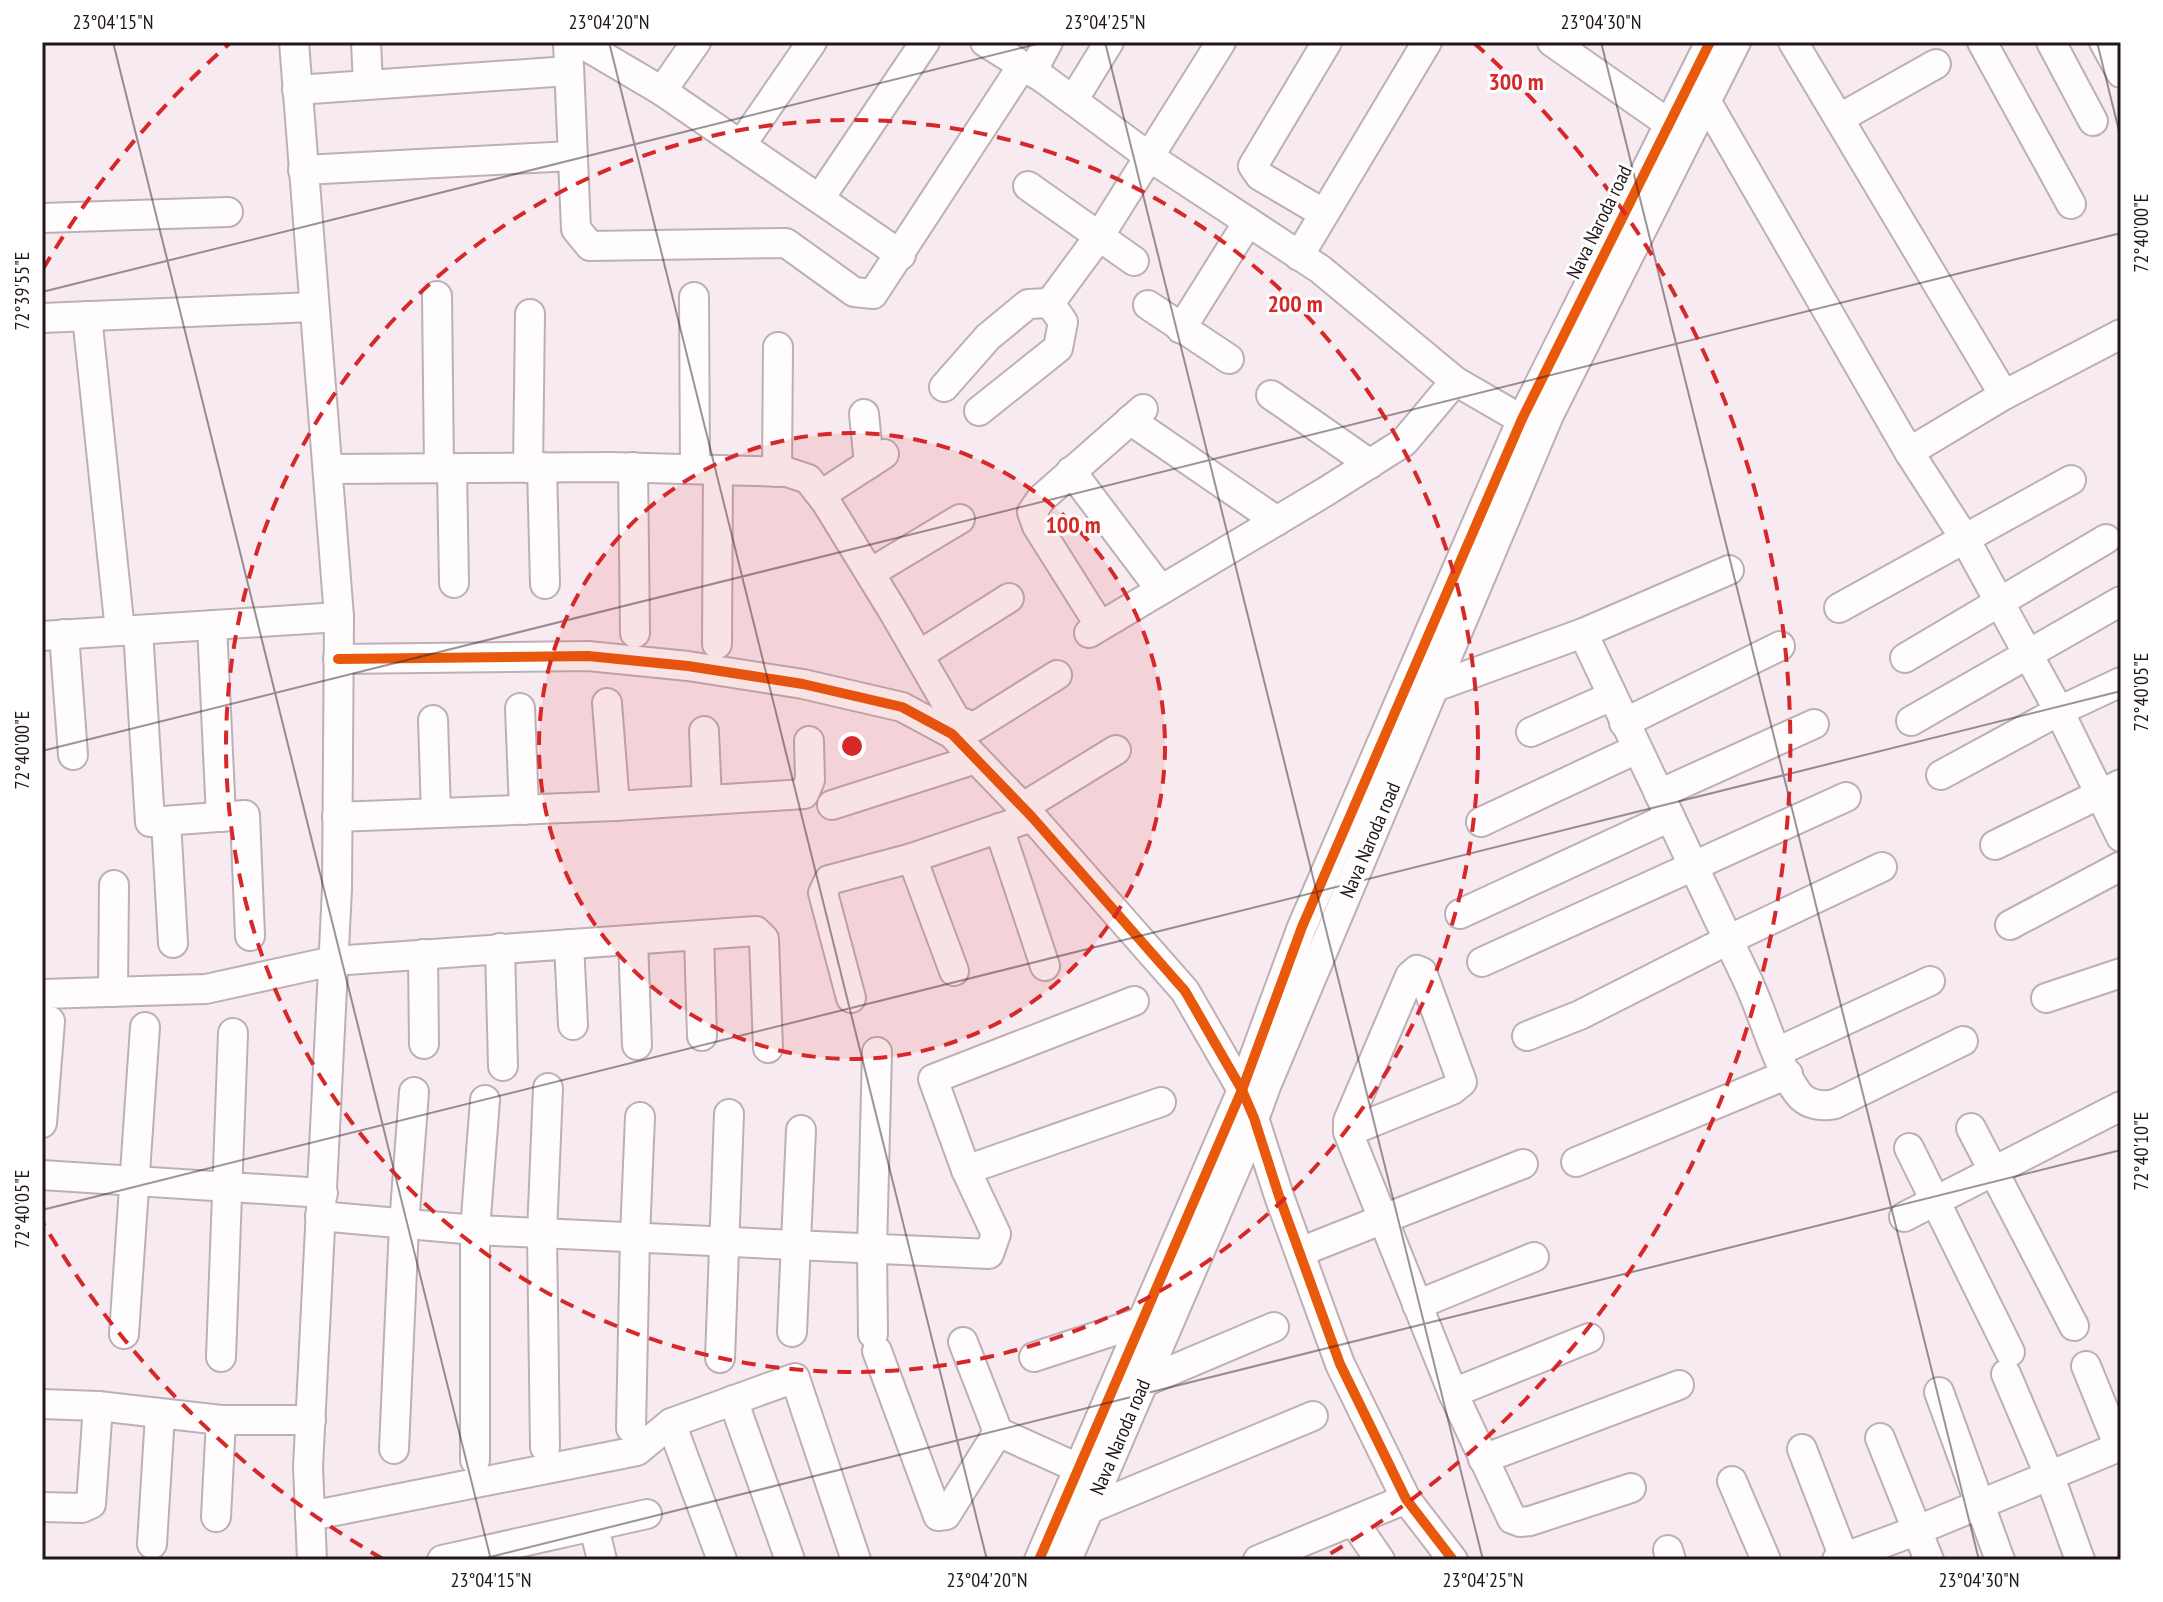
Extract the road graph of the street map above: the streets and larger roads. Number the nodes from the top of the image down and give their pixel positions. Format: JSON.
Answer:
{"nodes":[{"id":1,"x":294,"y":42,"type":"edge"},
{"id":2,"x":366,"y":42,"type":"edge"},
{"id":3,"x":568,"y":42,"type":"edge"},
{"id":4,"x":579,"y":42,"type":"edge"},
{"id":5,"x":696,"y":42,"type":"edge"},
{"id":6,"x":812,"y":42,"type":"edge"},
{"id":7,"x":925,"y":42,"type":"edge"},
{"id":8,"x":985,"y":42,"type":"edge"},
{"id":9,"x":1048,"y":42,"type":"edge"},
{"id":10,"x":1109,"y":42,"type":"edge"},
{"id":11,"x":1221,"y":42,"type":"edge"},
{"id":12,"x":1327,"y":42,"type":"edge"},
{"id":13,"x":1427,"y":42,"type":"edge"},
{"id":14,"x":1552,"y":42,"type":"edge"},
{"id":15,"x":1710,"y":42,"type":"edge"},
{"id":16,"x":1736,"y":42,"type":"edge"},
{"id":17,"x":1793,"y":42,"type":"edge"},
{"id":18,"x":1982,"y":42,"type":"edge"},
{"id":19,"x":2051,"y":42,"type":"edge"},
{"id":20,"x":2104,"y":42,"type":"edge"},
{"id":21,"x":1936,"y":64,"type":"dead end"},
{"id":22,"x":1027,"y":69,"type":"junction"},
{"id":23,"x":568,"y":71,"type":"junction"},
{"id":24,"x":2121,"y":73,"type":"edge"},
{"id":25,"x":368,"y":84,"type":"junction"},
{"id":26,"x":297,"y":90,"type":"junction"},
{"id":27,"x":662,"y":91,"type":"junction"},
{"id":28,"x":1696,"y":93,"type":"junction"},
{"id":29,"x":1074,"y":99,"type":"junction"},
{"id":30,"x":1840,"y":118,"type":"junction"},
{"id":31,"x":2093,"y":121,"type":"dead end"},
{"id":32,"x":1668,"y":123,"type":"junction"},
{"id":33,"x":741,"y":145,"type":"junction"},
{"id":34,"x":572,"y":156,"type":"junction"},
{"id":35,"x":1148,"y":156,"type":"junction"},
{"id":36,"x":303,"y":170,"type":"junction"},
{"id":37,"x":1028,"y":186,"type":"dead end"},
{"id":38,"x":820,"y":198,"type":"junction"},
{"id":39,"x":2071,"y":204,"type":"dead end"},
{"id":40,"x":228,"y":212,"type":"dead end"},
{"id":41,"x":1323,"y":213,"type":"junction"},
{"id":42,"x":42,"y":218,"type":"edge"},
{"id":43,"x":1248,"y":222,"type":"junction"},
{"id":44,"x":1100,"y":235,"type":"junction"},
{"id":45,"x":901,"y":255,"type":"junction"},
{"id":46,"x":1299,"y":256,"type":"junction"},
{"id":47,"x":1134,"y":261,"type":"dead end"},
{"id":48,"x":437,"y":296,"type":"dead end"},
{"id":49,"x":694,"y":297,"type":"dead end"},
{"id":50,"x":1050,"y":303,"type":"junction"},
{"id":51,"x":1148,"y":305,"type":"dead end"},
{"id":52,"x":313,"y":307,"type":"junction"},
{"id":53,"x":530,"y":314,"type":"dead end"},
{"id":54,"x":87,"y":316,"type":"junction"},
{"id":55,"x":42,"y":318,"type":"edge"},
{"id":56,"x":1181,"y":329,"type":"junction"},
{"id":57,"x":2121,"y":334,"type":"edge"},
{"id":58,"x":778,"y":347,"type":"dead end"},
{"id":59,"x":1229,"y":359,"type":"dead end"},
{"id":60,"x":1455,"y":381,"type":"junction"},
{"id":61,"x":944,"y":387,"type":"dead end"},
{"id":62,"x":1271,"y":395,"type":"dead end"},
{"id":63,"x":2004,"y":395,"type":"junction"},
{"id":64,"x":979,"y":411,"type":"dead end"},
{"id":65,"x":864,"y":414,"type":"dead end"},
{"id":66,"x":1532,"y":425,"type":"junction"},
{"id":67,"x":1909,"y":452,"type":"junction"},
{"id":68,"x":1370,"y":464,"type":"junction"},
{"id":69,"x":633,"y":467,"type":"junction"},
{"id":70,"x":446,"y":468,"type":"junction"},
{"id":71,"x":535,"y":468,"type":"junction"},
{"id":72,"x":329,"y":469,"type":"junction"},
{"id":73,"x":707,"y":470,"type":"junction"},
{"id":74,"x":1071,"y":471,"type":"junction"},
{"id":75,"x":777,"y":472,"type":"junction"},
{"id":76,"x":2071,"y":480,"type":"dead end"},
{"id":77,"x":821,"y":495,"type":"junction"},
{"id":78,"x":960,"y":519,"type":"dead end"},
{"id":79,"x":1277,"y":521,"type":"junction"},
{"id":80,"x":1965,"y":539,"type":"junction"},
{"id":81,"x":2106,"y":539,"type":"dead end"},
{"id":82,"x":1729,"y":570,"type":"dead end"},
{"id":83,"x":870,"y":573,"type":"junction"},
{"id":84,"x":454,"y":583,"type":"dead end"},
{"id":85,"x":545,"y":584,"type":"dead end"},
{"id":86,"x":1161,"y":590,"type":"junction"},
{"id":87,"x":1009,"y":598,"type":"dead end"},
{"id":88,"x":2121,"y":601,"type":"edge"},
{"id":89,"x":1999,"y":602,"type":"junction"},
{"id":90,"x":1839,"y":608,"type":"dead end"},
{"id":91,"x":339,"y":617,"type":"junction"},
{"id":92,"x":212,"y":625,"type":"junction"},
{"id":93,"x":129,"y":630,"type":"junction"},
{"id":94,"x":635,"y":633,"type":"dead end"},
{"id":95,"x":1583,"y":633,"type":"junction"},
{"id":96,"x":53,"y":635,"type":"edge"},
{"id":97,"x":717,"y":644,"type":"dead end"},
{"id":98,"x":1780,"y":646,"type":"dead end"},
{"id":99,"x":2028,"y":654,"type":"junction"},
{"id":100,"x":919,"y":655,"type":"junction"},
{"id":101,"x":1905,"y":658,"type":"dead end"},
{"id":102,"x":338,"y":659,"type":"junction"},
{"id":103,"x":1057,"y":675,"type":"dead end"},
{"id":104,"x":2121,"y":682,"type":"edge"},
{"id":105,"x":1435,"y":687,"type":"junction"},
{"id":106,"x":1612,"y":696,"type":"junction"},
{"id":107,"x":607,"y":703,"type":"dead end"},
{"id":108,"x":520,"y":708,"type":"dead end"},
{"id":109,"x":2059,"y":711,"type":"junction"},
{"id":110,"x":433,"y":720,"type":"dead end"},
{"id":111,"x":1911,"y":721,"type":"dead end"},
{"id":112,"x":1624,"y":723,"type":"junction"},
{"id":113,"x":1814,"y":724,"type":"dead end"},
{"id":114,"x":704,"y":731,"type":"dead end"},
{"id":115,"x":1531,"y":732,"type":"dead end"},
{"id":116,"x":809,"y":741,"type":"dead end"},
{"id":117,"x":1637,"y":749,"type":"junction"},
{"id":118,"x":1116,"y":750,"type":"dead end"},
{"id":119,"x":73,"y":755,"type":"dead end"},
{"id":120,"x":976,"y":759,"type":"junction"},
{"id":121,"x":1941,"y":775,"type":"dead end"},
{"id":122,"x":2111,"y":790,"type":"edge"},
{"id":123,"x":1846,"y":797,"type":"dead end"},
{"id":124,"x":707,"y":800,"type":"junction"},
{"id":125,"x":832,"y":805,"type":"dead end"},
{"id":126,"x":615,"y":806,"type":"junction"},
{"id":127,"x":1664,"y":806,"type":"junction"},
{"id":128,"x":524,"y":810,"type":"junction"},
{"id":129,"x":1027,"y":812,"type":"junction"},
{"id":130,"x":436,"y":813,"type":"junction"},
{"id":131,"x":221,"y":817,"type":"junction"},
{"id":132,"x":337,"y":817,"type":"junction"},
{"id":133,"x":166,"y":821,"type":"junction"},
{"id":134,"x":1481,"y":822,"type":"dead end"},
{"id":135,"x":999,"y":828,"type":"junction"},
{"id":136,"x":2121,"y":837,"type":"edge"},
{"id":137,"x":1995,"y":845,"type":"dead end"},
{"id":138,"x":912,"y":858,"type":"junction"},
{"id":139,"x":1693,"y":865,"type":"junction"},
{"id":140,"x":2121,"y":866,"type":"edge"},
{"id":141,"x":1882,"y":867,"type":"dead end"},
{"id":142,"x":114,"y":885,"type":"dead end"},
{"id":143,"x":1460,"y":914,"type":"dead end"},
{"id":144,"x":2010,"y":925,"type":"dead end"},
{"id":145,"x":250,"y":936,"type":"dead end"},
{"id":146,"x":699,"y":936,"type":"junction"},
{"id":147,"x":1728,"y":940,"type":"junction"},
{"id":148,"x":633,"y":941,"type":"junction"},
{"id":149,"x":173,"y":943,"type":"dead end"},
{"id":150,"x":569,"y":944,"type":"junction"},
{"id":151,"x":500,"y":948,"type":"junction"},
{"id":152,"x":423,"y":954,"type":"junction"},
{"id":153,"x":333,"y":961,"type":"junction"},
{"id":154,"x":1482,"y":962,"type":"dead end"},
{"id":155,"x":1045,"y":966,"type":"dead end"},
{"id":156,"x":954,"y":971,"type":"dead end"},
{"id":157,"x":2121,"y":973,"type":"edge"},
{"id":158,"x":1930,"y":981,"type":"dead end"},
{"id":159,"x":113,"y":992,"type":"junction"},
{"id":160,"x":42,"y":994,"type":"edge"},
{"id":161,"x":851,"y":998,"type":"dead end"},
{"id":162,"x":2046,"y":998,"type":"dead end"},
{"id":163,"x":1134,"y":1001,"type":"dead end"},
{"id":164,"x":50,"y":1021,"type":"dead end"},
{"id":165,"x":573,"y":1025,"type":"dead end"},
{"id":166,"x":145,"y":1027,"type":"dead end"},
{"id":167,"x":233,"y":1033,"type":"dead end"},
{"id":168,"x":702,"y":1036,"type":"dead end"},
{"id":169,"x":1527,"y":1036,"type":"dead end"},
{"id":170,"x":1963,"y":1041,"type":"dead end"},
{"id":171,"x":424,"y":1044,"type":"dead end"},
{"id":172,"x":637,"y":1045,"type":"dead end"},
{"id":173,"x":768,"y":1048,"type":"dead end"},
{"id":174,"x":877,"y":1052,"type":"dead end"},
{"id":175,"x":1782,"y":1063,"type":"junction"},
{"id":176,"x":503,"y":1066,"type":"dead end"},
{"id":177,"x":548,"y":1088,"type":"dead end"},
{"id":178,"x":1242,"y":1090,"type":"junction"},
{"id":179,"x":414,"y":1092,"type":"dead end"},
{"id":180,"x":485,"y":1100,"type":"dead end"},
{"id":181,"x":1161,"y":1102,"type":"dead end"},
{"id":182,"x":2121,"y":1106,"type":"edge"},
{"id":183,"x":729,"y":1114,"type":"dead end"},
{"id":184,"x":640,"y":1117,"type":"dead end"},
{"id":185,"x":1254,"y":1118,"type":"junction"},
{"id":186,"x":42,"y":1123,"type":"edge"},
{"id":187,"x":1971,"y":1128,"type":"dead end"},
{"id":188,"x":801,"y":1130,"type":"dead end"},
{"id":189,"x":1348,"y":1132,"type":"junction"},
{"id":190,"x":1909,"y":1148,"type":"dead end"},
{"id":191,"x":1576,"y":1162,"type":"dead end"},
{"id":192,"x":1523,"y":1164,"type":"dead end"},
{"id":193,"x":966,"y":1170,"type":"junction"},
{"id":194,"x":1993,"y":1171,"type":"junction"},
{"id":195,"x":42,"y":1175,"type":"edge"},
{"id":196,"x":133,"y":1180,"type":"junction"},
{"id":197,"x":228,"y":1188,"type":"junction"},
{"id":198,"x":1935,"y":1200,"type":"junction"},
{"id":199,"x":322,"y":1205,"type":"junction"},
{"id":200,"x":1904,"y":1217,"type":"dead end"},
{"id":201,"x":1382,"y":1219,"type":"junction"},
{"id":202,"x":404,"y":1225,"type":"junction"},
{"id":203,"x":475,"y":1230,"type":"junction"},
{"id":204,"x":542,"y":1233,"type":"junction"},
{"id":205,"x":635,"y":1236,"type":"junction"},
{"id":206,"x":723,"y":1243,"type":"junction"},
{"id":207,"x":795,"y":1243,"type":"junction"},
{"id":208,"x":872,"y":1249,"type":"junction"},
{"id":209,"x":1300,"y":1252,"type":"junction"},
{"id":210,"x":1534,"y":1257,"type":"dead end"},
{"id":211,"x":1417,"y":1305,"type":"junction"},
{"id":212,"x":1141,"y":1322,"type":"junction"},
{"id":213,"x":2074,"y":1326,"type":"dead end"},
{"id":214,"x":1274,"y":1327,"type":"dead end"},
{"id":215,"x":792,"y":1332,"type":"dead end"},
{"id":216,"x":124,"y":1334,"type":"dead end"},
{"id":217,"x":1589,"y":1338,"type":"dead end"},
{"id":218,"x":963,"y":1342,"type":"dead end"},
{"id":219,"x":221,"y":1357,"type":"dead end"},
{"id":220,"x":1034,"y":1357,"type":"dead end"},
{"id":221,"x":720,"y":1358,"type":"dead end"},
{"id":222,"x":2086,"y":1366,"type":"dead end"},
{"id":223,"x":1144,"y":1382,"type":"junction"},
{"id":224,"x":1679,"y":1385,"type":"dead end"},
{"id":225,"x":1939,"y":1392,"type":"dead end"},
{"id":226,"x":1453,"y":1393,"type":"junction"},
{"id":227,"x":733,"y":1400,"type":"junction"},
{"id":228,"x":42,"y":1404,"type":"edge"},
{"id":229,"x":98,"y":1406,"type":"junction"},
{"id":230,"x":160,"y":1415,"type":"junction"},
{"id":231,"x":1313,"y":1416,"type":"dead end"},
{"id":232,"x":221,"y":1420,"type":"junction"},
{"id":233,"x":311,"y":1420,"type":"junction"},
{"id":234,"x":671,"y":1423,"type":"junction"},
{"id":235,"x":631,"y":1428,"type":"dead end"},
{"id":236,"x":998,"y":1432,"type":"junction"},
{"id":237,"x":1880,"y":1438,"type":"dead end"},
{"id":238,"x":2120,"y":1446,"type":"edge"},
{"id":239,"x":545,"y":1447,"type":"dead end"},
{"id":240,"x":394,"y":1449,"type":"dead end"},
{"id":241,"x":1802,"y":1449,"type":"dead end"},
{"id":242,"x":1483,"y":1459,"type":"junction"},
{"id":243,"x":475,"y":1460,"type":"dead end"},
{"id":244,"x":1078,"y":1468,"type":"junction"},
{"id":245,"x":2050,"y":1477,"type":"junction"},
{"id":246,"x":1732,"y":1481,"type":"dead end"},
{"id":247,"x":1631,"y":1488,"type":"dead end"},
{"id":248,"x":1406,"y":1499,"type":"junction"},
{"id":249,"x":1981,"y":1504,"type":"junction"},
{"id":250,"x":42,"y":1507,"type":"edge"},
{"id":251,"x":1089,"y":1509,"type":"junction"},
{"id":252,"x":647,"y":1514,"type":"dead end"},
{"id":253,"x":310,"y":1516,"type":"junction"},
{"id":254,"x":216,"y":1517,"type":"dead end"},
{"id":255,"x":1354,"y":1522,"type":"junction"},
{"id":256,"x":594,"y":1527,"type":"junction"},
{"id":257,"x":1918,"y":1530,"type":"junction"},
{"id":258,"x":152,"y":1544,"type":"dead end"},
{"id":259,"x":1842,"y":1559,"type":"edge"},
{"id":260,"x":312,"y":1560,"type":"edge"},
{"id":261,"x":442,"y":1560,"type":"edge"},
{"id":262,"x":602,"y":1560,"type":"edge"},
{"id":263,"x":722,"y":1560,"type":"edge"},
{"id":264,"x":790,"y":1560,"type":"edge"},
{"id":265,"x":856,"y":1560,"type":"edge"},
{"id":266,"x":1039,"y":1560,"type":"edge"},
{"id":267,"x":1067,"y":1560,"type":"edge"},
{"id":268,"x":1258,"y":1560,"type":"edge"},
{"id":269,"x":1380,"y":1560,"type":"edge"},
{"id":270,"x":1453,"y":1560,"type":"edge"},
{"id":271,"x":1766,"y":1560,"type":"edge"},
{"id":272,"x":1929,"y":1560,"type":"edge"},
{"id":273,"x":2000,"y":1560,"type":"edge"},
{"id":274,"x":2080,"y":1560,"type":"edge"}],
"edges":[{"from":1,"to":26,"type":"street"},
{"from":2,"to":25,"type":"street"},
{"from":3,"to":23,"type":"street"},
{"from":4,"to":27,"type":"street"},
{"from":5,"to":27,"type":"street"},
{"from":6,"to":33,"type":"street"},
{"from":7,"to":38,"type":"street"},
{"from":8,"to":22,"type":"street"},
{"from":9,"to":22,"type":"street"},
{"from":10,"to":29,"type":"street"},
{"from":11,"to":35,"type":"street"},
{"from":12,"to":41,"type":"street"},
{"from":13,"to":41,"type":"street"},
{"from":14,"to":32,"type":"street"},
{"from":15,"to":28,"type":"street","name":"Nava Naroda road"},
{"from":16,"to":28,"type":"street","name":"Nava Naroda road"},
{"from":17,"to":30,"type":"street"},
{"from":18,"to":39,"type":"street"},
{"from":19,"to":31,"type":"street"},
{"from":20,"to":24,"type":"street"},
{"from":21,"to":30,"type":"street"},
{"from":22,"to":29,"type":"street"},
{"from":22,"to":45,"type":"street"},
{"from":23,"to":25,"type":"street"},
{"from":23,"to":34,"type":"street"},
{"from":25,"to":26,"type":"street"},
{"from":26,"to":36,"type":"street"},
{"from":27,"to":33,"type":"street"},
{"from":28,"to":32,"type":"street","name":"Nava Naroda road"},
{"from":28,"to":66,"type":"street","name":"Nava Naroda road"},
{"from":28,"to":67,"type":"street"},
{"from":29,"to":35,"type":"street"},
{"from":30,"to":63,"type":"street"},
{"from":32,"to":66,"type":"street","name":"Nava Naroda road"},
{"from":33,"to":38,"type":"street"},
{"from":34,"to":36,"type":"street"},
{"from":34,"to":45,"type":"street"},
{"from":35,"to":43,"type":"street"},
{"from":35,"to":44,"type":"street"},
{"from":36,"to":52,"type":"street"},
{"from":37,"to":44,"type":"street"},
{"from":38,"to":45,"type":"street"},
{"from":40,"to":42,"type":"street"},
{"from":41,"to":46,"type":"street"},
{"from":43,"to":46,"type":"street"},
{"from":43,"to":56,"type":"street"},
{"from":44,"to":47,"type":"street"},
{"from":44,"to":50,"type":"street"},
{"from":46,"to":60,"type":"street"},
{"from":48,"to":70,"type":"street"},
{"from":49,"to":73,"type":"street"},
{"from":50,"to":61,"type":"street"},
{"from":50,"to":64,"type":"street"},
{"from":51,"to":56,"type":"street"},
{"from":52,"to":54,"type":"street"},
{"from":52,"to":72,"type":"street"},
{"from":53,"to":71,"type":"street"},
{"from":54,"to":55,"type":"street"},
{"from":54,"to":93,"type":"street"},
{"from":56,"to":59,"type":"street"},
{"from":57,"to":63,"type":"street"},
{"from":58,"to":75,"type":"street"},
{"from":60,"to":66,"type":"street"},
{"from":60,"to":68,"type":"street"},
{"from":62,"to":68,"type":"street"},
{"from":63,"to":67,"type":"street"},
{"from":65,"to":77,"type":"street"},
{"from":66,"to":105,"type":"street","name":"Nava Naroda road"},
{"from":66,"to":178,"type":"street"},
{"from":67,"to":80,"type":"street"},
{"from":68,"to":79,"type":"street"},
{"from":69,"to":71,"type":"street"},
{"from":69,"to":73,"type":"street"},
{"from":69,"to":94,"type":"street"},
{"from":70,"to":71,"type":"street"},
{"from":70,"to":72,"type":"street"},
{"from":70,"to":84,"type":"street"},
{"from":71,"to":85,"type":"street"},
{"from":72,"to":91,"type":"street"},
{"from":73,"to":75,"type":"street"},
{"from":73,"to":97,"type":"street"},
{"from":74,"to":79,"type":"street"},
{"from":74,"to":86,"type":"street"},
{"from":74,"to":86,"type":"street"},
{"from":75,"to":77,"type":"street"},
{"from":76,"to":80,"type":"street"},
{"from":77,"to":83,"type":"street"},
{"from":78,"to":83,"type":"street"},
{"from":79,"to":86,"type":"street"},
{"from":80,"to":89,"type":"street"},
{"from":80,"to":90,"type":"street"},
{"from":81,"to":89,"type":"street"},
{"from":82,"to":95,"type":"street"},
{"from":83,"to":100,"type":"street"},
{"from":87,"to":100,"type":"street"},
{"from":88,"to":99,"type":"street"},
{"from":89,"to":99,"type":"street"},
{"from":89,"to":101,"type":"street"},
{"from":91,"to":92,"type":"street"},
{"from":91,"to":102,"type":"street"},
{"from":92,"to":93,"type":"street"},
{"from":92,"to":131,"type":"street"},
{"from":93,"to":96,"type":"street"},
{"from":93,"to":133,"type":"street"},
{"from":95,"to":105,"type":"street"},
{"from":95,"to":106,"type":"street"},
{"from":96,"to":119,"type":"street"},
{"from":98,"to":112,"type":"street"},
{"from":99,"to":109,"type":"street"},
{"from":99,"to":111,"type":"street"},
{"from":100,"to":103,"type":"street"},
{"from":102,"to":120,"type":"street"},
{"from":102,"to":132,"type":"street"},
{"from":104,"to":109,"type":"street"},
{"from":105,"to":185,"type":"street","name":"Nava Naroda road"},
{"from":106,"to":112,"type":"street"},
{"from":106,"to":115,"type":"street"},
{"from":107,"to":126,"type":"street"},
{"from":108,"to":128,"type":"street"},
{"from":109,"to":121,"type":"street"},
{"from":109,"to":122,"type":"street"},
{"from":110,"to":130,"type":"street"},
{"from":112,"to":117,"type":"street"},
{"from":113,"to":127,"type":"street"},
{"from":114,"to":124,"type":"street"},
{"from":116,"to":124,"type":"street"},
{"from":117,"to":127,"type":"street"},
{"from":117,"to":134,"type":"street"},
{"from":118,"to":129,"type":"street"},
{"from":120,"to":125,"type":"street"},
{"from":120,"to":129,"type":"street"},
{"from":122,"to":136,"type":"street"},
{"from":122,"to":137,"type":"street"},
{"from":123,"to":139,"type":"street"},
{"from":124,"to":126,"type":"street"},
{"from":126,"to":128,"type":"street"},
{"from":127,"to":139,"type":"street"},
{"from":127,"to":143,"type":"street"},
{"from":128,"to":130,"type":"street"},
{"from":129,"to":135,"type":"street"},
{"from":129,"to":178,"type":"street"},
{"from":130,"to":132,"type":"street"},
{"from":131,"to":133,"type":"street"},
{"from":131,"to":145,"type":"street"},
{"from":132,"to":153,"type":"street"},
{"from":133,"to":149,"type":"street"},
{"from":135,"to":138,"type":"street"},
{"from":135,"to":155,"type":"street"},
{"from":138,"to":156,"type":"street"},
{"from":138,"to":161,"type":"street"},
{"from":139,"to":147,"type":"street"},
{"from":139,"to":154,"type":"street"},
{"from":140,"to":144,"type":"street"},
{"from":141,"to":147,"type":"street"},
{"from":142,"to":159,"type":"street"},
{"from":146,"to":148,"type":"street"},
{"from":146,"to":168,"type":"street"},
{"from":146,"to":173,"type":"street"},
{"from":147,"to":169,"type":"street"},
{"from":147,"to":175,"type":"street"},
{"from":148,"to":150,"type":"street"},
{"from":148,"to":172,"type":"street"},
{"from":150,"to":151,"type":"street"},
{"from":150,"to":165,"type":"street"},
{"from":151,"to":152,"type":"street"},
{"from":151,"to":176,"type":"street"},
{"from":152,"to":153,"type":"street"},
{"from":152,"to":171,"type":"street"},
{"from":153,"to":159,"type":"street"},
{"from":153,"to":199,"type":"street"},
{"from":157,"to":162,"type":"street"},
{"from":158,"to":175,"type":"street"},
{"from":159,"to":160,"type":"street"},
{"from":163,"to":193,"type":"street"},
{"from":164,"to":186,"type":"street"},
{"from":166,"to":196,"type":"street"},
{"from":167,"to":197,"type":"street"},
{"from":170,"to":175,"type":"street"},
{"from":174,"to":208,"type":"street"},
{"from":175,"to":191,"type":"street"},
{"from":177,"to":204,"type":"street"},
{"from":178,"to":185,"type":"street"},
{"from":178,"to":212,"type":"street"},
{"from":179,"to":202,"type":"street"},
{"from":180,"to":203,"type":"street"},
{"from":181,"to":193,"type":"street"},
{"from":182,"to":194,"type":"street"},
{"from":183,"to":206,"type":"street"},
{"from":184,"to":205,"type":"street"},
{"from":185,"to":209,"type":"street"},
{"from":185,"to":223,"type":"street","name":"Nava Naroda road"},
{"from":187,"to":194,"type":"street"},
{"from":188,"to":207,"type":"street"},
{"from":189,"to":189,"type":"street"},
{"from":189,"to":201,"type":"street"},
{"from":190,"to":198,"type":"street"},
{"from":192,"to":201,"type":"street"},
{"from":193,"to":208,"type":"street"},
{"from":194,"to":198,"type":"street"},
{"from":194,"to":213,"type":"street"},
{"from":195,"to":196,"type":"street"},
{"from":196,"to":197,"type":"street"},
{"from":196,"to":216,"type":"street"},
{"from":197,"to":199,"type":"street"},
{"from":197,"to":219,"type":"street"},
{"from":198,"to":200,"type":"street"},
{"from":198,"to":245,"type":"street"},
{"from":199,"to":202,"type":"street"},
{"from":199,"to":233,"type":"street"},
{"from":201,"to":209,"type":"street"},
{"from":201,"to":211,"type":"street"},
{"from":202,"to":203,"type":"street"},
{"from":202,"to":240,"type":"street"},
{"from":203,"to":204,"type":"street"},
{"from":203,"to":243,"type":"street"},
{"from":204,"to":205,"type":"street"},
{"from":204,"to":239,"type":"street"},
{"from":205,"to":206,"type":"street"},
{"from":205,"to":235,"type":"street"},
{"from":206,"to":207,"type":"street"},
{"from":206,"to":221,"type":"street"},
{"from":207,"to":208,"type":"street"},
{"from":207,"to":215,"type":"street"},
{"from":208,"to":236,"type":"street"},
{"from":209,"to":248,"type":"street"},
{"from":210,"to":211,"type":"street"},
{"from":211,"to":226,"type":"street"},
{"from":212,"to":220,"type":"street"},
{"from":212,"to":244,"type":"street"},
{"from":214,"to":223,"type":"street"},
{"from":217,"to":226,"type":"street"},
{"from":218,"to":236,"type":"street"},
{"from":222,"to":238,"type":"street"},
{"from":223,"to":251,"type":"street","name":"Nava Naroda road"},
{"from":224,"to":242,"type":"street"},
{"from":225,"to":249,"type":"street"},
{"from":226,"to":242,"type":"street"},
{"from":227,"to":234,"type":"street"},
{"from":227,"to":264,"type":"street"},
{"from":227,"to":265,"type":"street"},
{"from":228,"to":229,"type":"street"},
{"from":229,"to":230,"type":"street"},
{"from":229,"to":250,"type":"street"},
{"from":230,"to":232,"type":"street"},
{"from":230,"to":258,"type":"street"},
{"from":231,"to":251,"type":"street"},
{"from":232,"to":233,"type":"street"},
{"from":232,"to":254,"type":"street"},
{"from":233,"to":253,"type":"street"},
{"from":234,"to":253,"type":"street"},
{"from":234,"to":263,"type":"street"},
{"from":236,"to":244,"type":"street"},
{"from":237,"to":257,"type":"street"},
{"from":238,"to":245,"type":"street"},
{"from":241,"to":259,"type":"street"},
{"from":242,"to":247,"type":"street"},
{"from":244,"to":266,"type":"street"},
{"from":245,"to":249,"type":"street"},
{"from":245,"to":274,"type":"street"},
{"from":246,"to":271,"type":"street"},
{"from":248,"to":255,"type":"street"},
{"from":248,"to":270,"type":"street"},
{"from":249,"to":257,"type":"street"},
{"from":249,"to":273,"type":"street"},
{"from":251,"to":267,"type":"street","name":"Nava Naroda road"},
{"from":252,"to":256,"type":"street"},
{"from":253,"to":260,"type":"street"},
{"from":255,"to":268,"type":"street"},
{"from":255,"to":269,"type":"street"},
{"from":256,"to":261,"type":"street"},
{"from":256,"to":262,"type":"street"},
{"from":257,"to":259,"type":"street"},
{"from":257,"to":272,"type":"street"}]}
